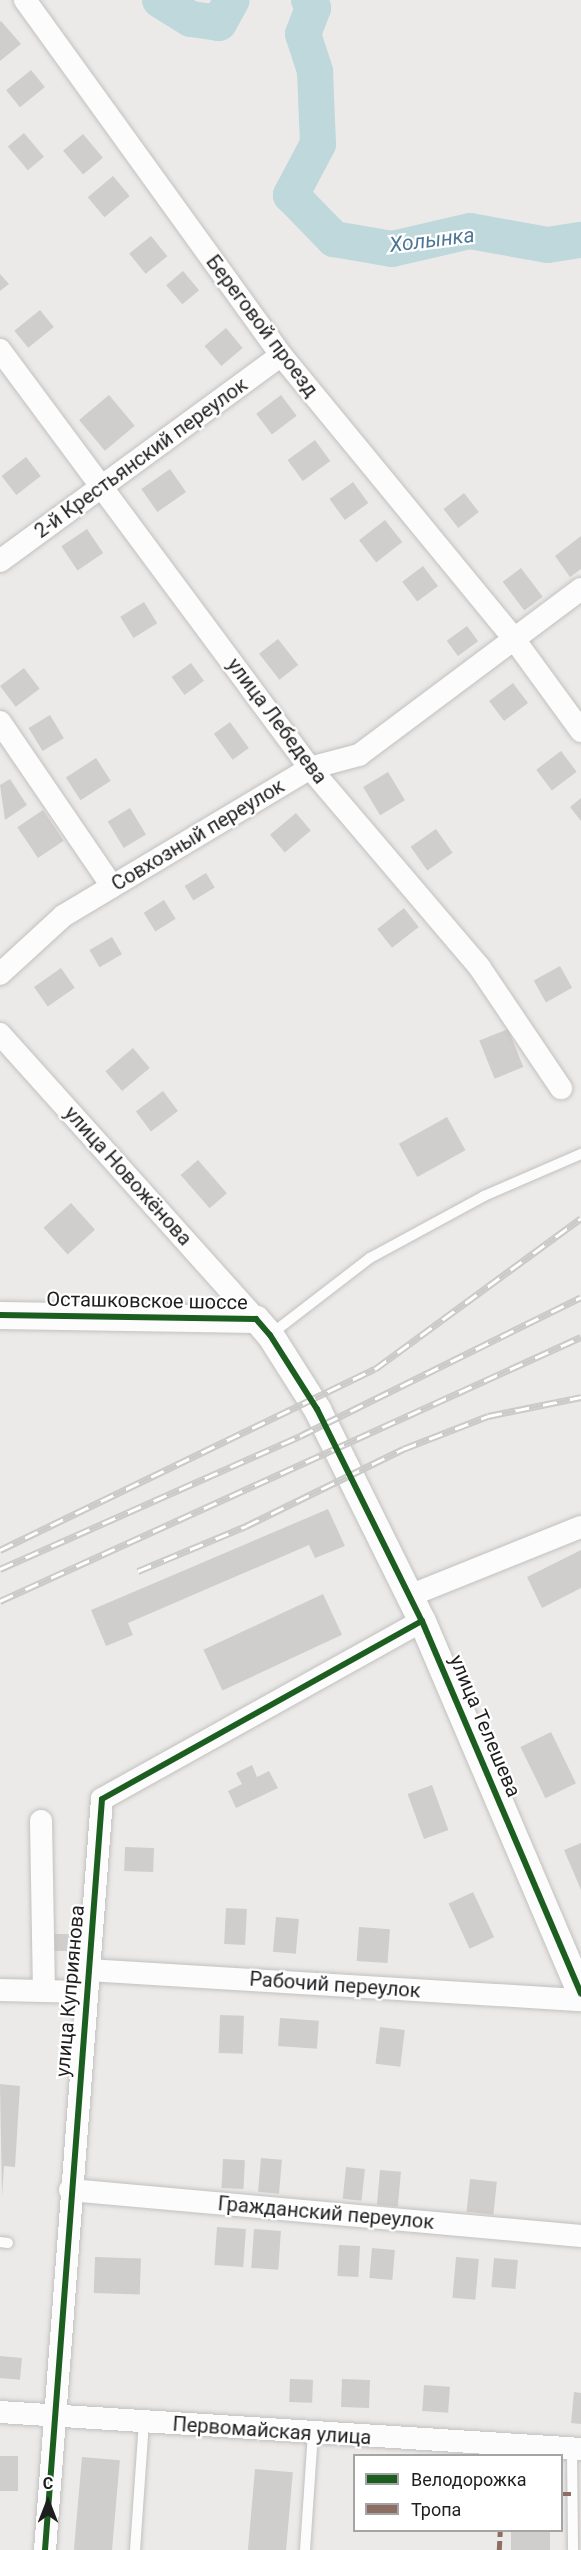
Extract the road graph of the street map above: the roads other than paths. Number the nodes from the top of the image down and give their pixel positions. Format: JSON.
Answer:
{"nodes":[{"id":1,"x":25,"y":0,"type":"edge"},
{"id":2,"x":0,"y":350,"type":"edge"},
{"id":3,"x":281,"y":355,"type":"junction"},
{"id":4,"x":101,"y":486,"type":"junction"},
{"id":5,"x":0,"y":561,"type":"edge"},
{"id":6,"x":581,"y":589,"type":"edge"},
{"id":7,"x":514,"y":639,"type":"junction"},
{"id":8,"x":0,"y":722,"type":"edge"},
{"id":9,"x":581,"y":731,"type":"edge"},
{"id":10,"x":310,"y":768,"type":"junction"},
{"id":11,"x":112,"y":886,"type":"junction"},
{"id":12,"x":0,"y":974,"type":"edge"},
{"id":13,"x":0,"y":1034,"type":"edge"},
{"id":14,"x":561,"y":1088,"type":"dead end"},
{"id":15,"x":581,"y":1154,"type":"edge"},
{"id":16,"x":0,"y":1315,"type":"edge"},
{"id":17,"x":263,"y":1327,"type":"junction"},
{"id":18,"x":581,"y":1527,"type":"edge"},
{"id":19,"x":409,"y":1596,"type":"junction"},
{"id":20,"x":422,"y":1621,"type":"junction"},
{"id":21,"x":41,"y":1821,"type":"dead end"},
{"id":22,"x":88,"y":1970,"type":"junction"},
{"id":23,"x":0,"y":1990,"type":"edge"},
{"id":24,"x":44,"y":1990,"type":"junction"},
{"id":25,"x":86,"y":1992,"type":"junction"},
{"id":26,"x":581,"y":1994,"type":"edge"},
{"id":27,"x":581,"y":2000,"type":"edge"},
{"id":28,"x":70,"y":2190,"type":"junction"},
{"id":29,"x":581,"y":2236,"type":"edge"},
{"id":30,"x":0,"y":2412,"type":"edge"},
{"id":31,"x":54,"y":2416,"type":"junction"},
{"id":32,"x":144,"y":2422,"type":"junction"},
{"id":33,"x":313,"y":2434,"type":"junction"},
{"id":34,"x":576,"y":2449,"type":"edge"},
{"id":35,"x":45,"y":2550,"type":"edge"},
{"id":36,"x":135,"y":2550,"type":"edge"},
{"id":37,"x":305,"y":2550,"type":"edge"},
{"id":38,"x":573,"y":2550,"type":"edge"}],
"edges":[{"from":1,"to":3,"type":"street","name":"Береговой проезд"},
{"from":2,"to":4,"type":"street","name":"улица Лебедева"},
{"from":3,"to":4,"type":"street","name":"2-й Крестьянский переулок"},
{"from":3,"to":7,"type":"street","name":"Береговой проезд"},
{"from":4,"to":5,"type":"street","name":"2-й Крестьянский переулок"},
{"from":4,"to":10,"type":"street","name":"улица Лебедева"},
{"from":6,"to":7,"type":"street","name":"Совхозный переулок"},
{"from":7,"to":9,"type":"street","name":"Береговой проезд"},
{"from":7,"to":10,"type":"street","name":"Совхозный переулок"},
{"from":8,"to":11,"type":"street"},
{"from":10,"to":11,"type":"street","name":"Совхозный переулок"},
{"from":10,"to":14,"type":"street","name":"улица Лебедева"},
{"from":11,"to":12,"type":"street","name":"Совхозный переулок"},
{"from":13,"to":17,"type":"street","name":"улица Новожёнова"},
{"from":15,"to":17,"type":"lane"},
{"from":16,"to":17,"type":"street","name":"Осташковское шоссе"},
{"from":17,"to":19,"type":"street","name":"улица Телешева"},
{"from":18,"to":19,"type":"street"},
{"from":19,"to":20,"type":"street","name":"улица Телешева"},
{"from":20,"to":22,"type":"street","name":"улица Куприянова"},
{"from":20,"to":26,"type":"street","name":"улица Телешева"},
{"from":21,"to":24,"type":"street"},
{"from":22,"to":25,"type":"street","name":"улица Куприянова"},
{"from":22,"to":27,"type":"street","name":"Рабочий переулок"},
{"from":23,"to":24,"type":"street"},
{"from":24,"to":25,"type":"street"},
{"from":25,"to":28,"type":"street","name":"улица Куприянова"},
{"from":28,"to":29,"type":"street","name":"Гражданский переулок"},
{"from":28,"to":31,"type":"street","name":"улица Куприянова"},
{"from":30,"to":31,"type":"street","name":"Первомайская улица"},
{"from":31,"to":32,"type":"street","name":"Первомайская улица"},
{"from":31,"to":35,"type":"street","name":"улица Куприянова"},
{"from":32,"to":33,"type":"street","name":"Первомайская улица"},
{"from":32,"to":36,"type":"lane"},
{"from":33,"to":34,"type":"street","name":"Первомайская улица"},
{"from":33,"to":37,"type":"lane"},
{"from":34,"to":38,"type":"lane"}]}
